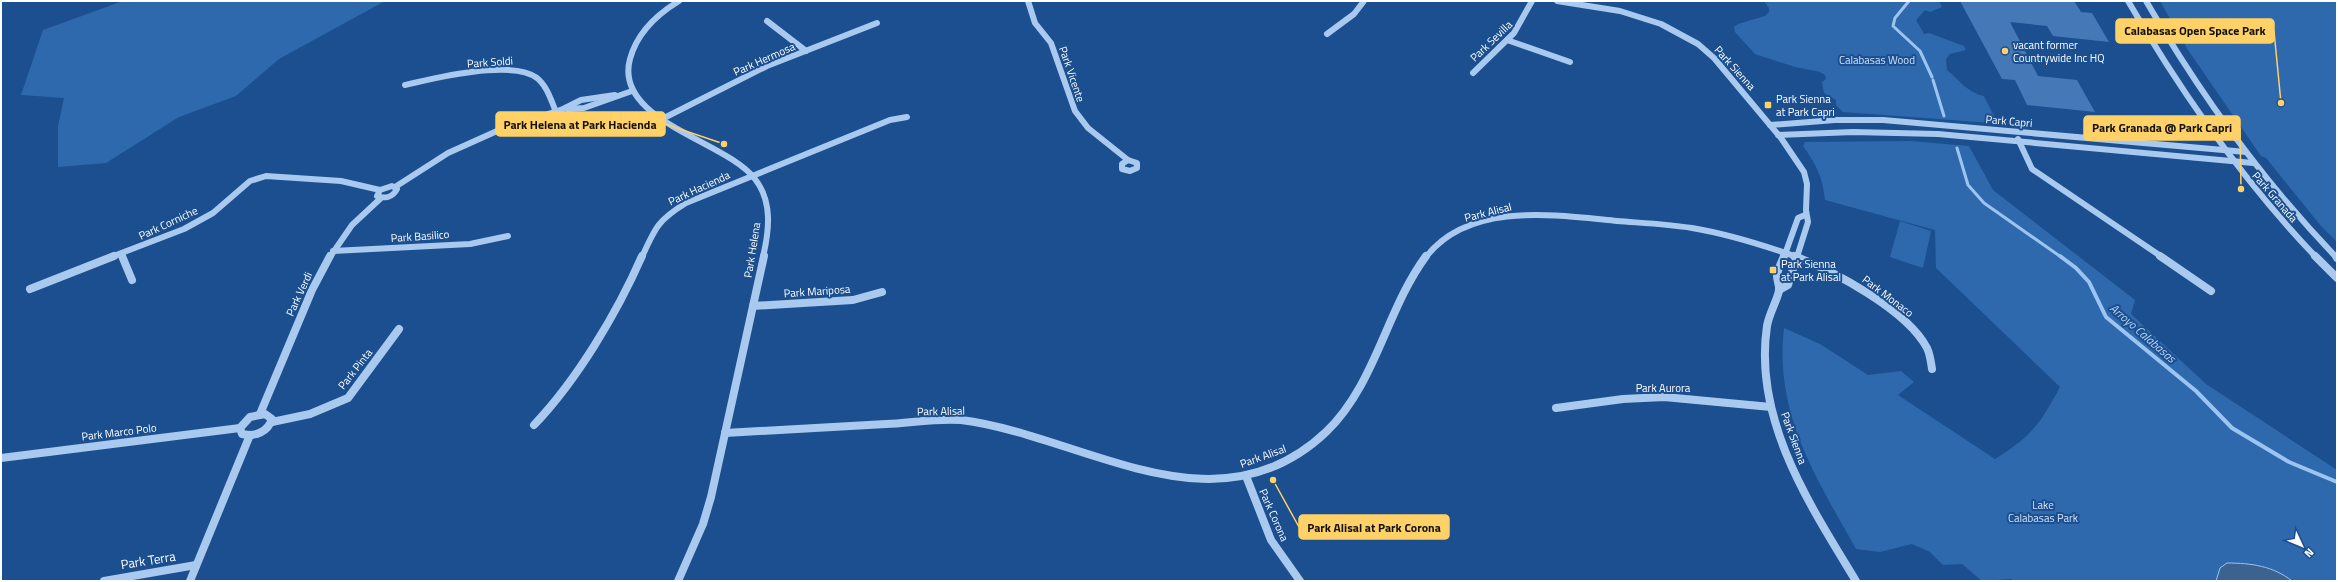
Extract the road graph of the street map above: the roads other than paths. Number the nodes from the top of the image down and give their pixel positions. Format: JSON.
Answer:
{"nodes":[{"id":1,"x":679,"y":1,"type":"edge"},
{"id":2,"x":1028,"y":1,"type":"edge"},
{"id":3,"x":1364,"y":1,"type":"edge"},
{"id":4,"x":1532,"y":1,"type":"edge"},
{"id":5,"x":1557,"y":1,"type":"edge"},
{"id":6,"x":1607,"y":1,"type":"edge"},
{"id":7,"x":2128,"y":1,"type":"edge"},
{"id":8,"x":2146,"y":1,"type":"edge"},
{"id":9,"x":1606,"y":9,"type":"junction"},
{"id":10,"x":767,"y":21,"type":"dead end"},
{"id":11,"x":877,"y":23,"type":"dead end"},
{"id":12,"x":1327,"y":34,"type":"dead end"},
{"id":13,"x":1507,"y":40,"type":"junction"},
{"id":14,"x":806,"y":51,"type":"junction"},
{"id":15,"x":1570,"y":62,"type":"dead end"},
{"id":16,"x":1472,"y":73,"type":"dead end"},
{"id":17,"x":405,"y":85,"type":"dead end"},
{"id":18,"x":632,"y":91,"type":"junction"},
{"id":19,"x":616,"y":96,"type":"junction"},
{"id":20,"x":588,"y":99,"type":"junction"},
{"id":21,"x":590,"y":106,"type":"junction"},
{"id":22,"x":563,"y":109,"type":"junction"},
{"id":23,"x":556,"y":112,"type":"junction"},
{"id":24,"x":907,"y":118,"type":"dead end"},
{"id":25,"x":662,"y":119,"type":"junction"},
{"id":26,"x":1770,"y":125,"type":"junction"},
{"id":27,"x":2014,"y":131,"type":"junction"},
{"id":28,"x":1778,"y":135,"type":"junction"},
{"id":29,"x":2019,"y":141,"type":"junction"},
{"id":30,"x":2225,"y":150,"type":"junction"},
{"id":31,"x":2246,"y":152,"type":"junction"},
{"id":32,"x":1128,"y":160,"type":"dead end"},
{"id":33,"x":2232,"y":161,"type":"junction"},
{"id":34,"x":2253,"y":163,"type":"junction"},
{"id":35,"x":754,"y":176,"type":"junction"},
{"id":36,"x":395,"y":187,"type":"junction"},
{"id":37,"x":380,"y":190,"type":"junction"},
{"id":38,"x":381,"y":198,"type":"junction"},
{"id":39,"x":1805,"y":215,"type":"junction"},
{"id":40,"x":508,"y":236,"type":"dead end"},
{"id":41,"x":333,"y":251,"type":"junction"},
{"id":42,"x":1785,"y":254,"type":"junction"},
{"id":43,"x":121,"y":255,"type":"junction"},
{"id":44,"x":1797,"y":258,"type":"junction"},
{"id":45,"x":2337,"y":258,"type":"edge"},
{"id":46,"x":2337,"y":278,"type":"edge"},
{"id":47,"x":132,"y":280,"type":"dead end"},
{"id":48,"x":30,"y":289,"type":"dead end"},
{"id":49,"x":1779,"y":290,"type":"junction"},
{"id":50,"x":2211,"y":291,"type":"dead end"},
{"id":51,"x":882,"y":292,"type":"dead end"},
{"id":52,"x":753,"y":306,"type":"junction"},
{"id":53,"x":399,"y":329,"type":"dead end"},
{"id":54,"x":1932,"y":369,"type":"dead end"},
{"id":55,"x":1771,"y":407,"type":"junction"},
{"id":56,"x":1556,"y":408,"type":"dead end"},
{"id":57,"x":260,"y":414,"type":"junction"},
{"id":58,"x":272,"y":422,"type":"junction"},
{"id":59,"x":534,"y":425,"type":"dead end"},
{"id":60,"x":240,"y":428,"type":"junction"},
{"id":61,"x":726,"y":433,"type":"junction"},
{"id":62,"x":250,"y":436,"type":"junction"},
{"id":63,"x":1,"y":458,"type":"edge"},
{"id":64,"x":1246,"y":476,"type":"junction"},
{"id":65,"x":196,"y":565,"type":"junction"},
{"id":66,"x":104,"y":581,"type":"edge"},
{"id":67,"x":190,"y":581,"type":"edge"},
{"id":68,"x":678,"y":581,"type":"edge"},
{"id":69,"x":1300,"y":581,"type":"edge"},
{"id":70,"x":1856,"y":581,"type":"edge"}],
"edges":[{"from":1,"to":18,"type":"street","name":"Park Helena"},
{"from":2,"to":32,"type":"street","name":"Park Vicente"},
{"from":3,"to":12,"type":"street"},
{"from":4,"to":13,"type":"street","name":"Park Sevilla"},
{"from":5,"to":9,"type":"street","name":"Park Sienna"},
{"from":6,"to":9,"type":"street"},
{"from":7,"to":30,"type":"street","name":"Park Granada"},
{"from":8,"to":31,"type":"street","name":"Park Granada"},
{"from":9,"to":26,"type":"street","name":"Park Sienna"},
{"from":10,"to":14,"type":"street"},
{"from":11,"to":14,"type":"street","name":"Park Hermosa"},
{"from":13,"to":15,"type":"street"},
{"from":13,"to":16,"type":"street","name":"Park Sevilla"},
{"from":14,"to":25,"type":"street","name":"Park Hermosa"},
{"from":17,"to":23,"type":"street","name":"Park Soldi"},
{"from":18,"to":19,"type":"street","name":"Park Verdi"},
{"from":18,"to":25,"type":"street","name":"Park Helena"},
{"from":19,"to":20,"type":"street","name":"Park Verdi"},
{"from":19,"to":21,"type":"street","name":"Park Verdi"},
{"from":20,"to":21,"type":"street"},
{"from":20,"to":22,"type":"street","name":"Park Verdi"},
{"from":21,"to":22,"type":"street","name":"Park Verdi"},
{"from":22,"to":23,"type":"street","name":"Park Verdi"},
{"from":23,"to":36,"type":"street","name":"Park Verdi"},
{"from":24,"to":35,"type":"street","name":"Park Hacienda"},
{"from":25,"to":35,"type":"street","name":"Park Helena"},
{"from":26,"to":27,"type":"street","name":"Park Capri"},
{"from":26,"to":28,"type":"street","name":"Park Sienna"},
{"from":27,"to":29,"type":"street"},
{"from":27,"to":30,"type":"street","name":"Park Capri"},
{"from":28,"to":29,"type":"street","name":"Park Capri"},
{"from":28,"to":39,"type":"street","name":"Park Sienna"},
{"from":29,"to":33,"type":"street","name":"Park Capri"},
{"from":29,"to":50,"type":"street"},
{"from":30,"to":31,"type":"street","name":"Park Capri"},
{"from":30,"to":33,"type":"street","name":"Park Granada"},
{"from":31,"to":34,"type":"street","name":"Park Granada"},
{"from":33,"to":34,"type":"street","name":"Park Capri"},
{"from":33,"to":46,"type":"street","name":"Park Granada"},
{"from":34,"to":45,"type":"street","name":"Park Granada"},
{"from":35,"to":52,"type":"street","name":"Park Helena"},
{"from":35,"to":59,"type":"street","name":"Park Hacienda"},
{"from":36,"to":37,"type":"street","name":"Park Verdi"},
{"from":36,"to":38,"type":"street","name":"Park Verdi"},
{"from":37,"to":38,"type":"street"},
{"from":37,"to":43,"type":"street","name":"Park Corniche"},
{"from":38,"to":41,"type":"street","name":"Park Verdi"},
{"from":39,"to":42,"type":"street","name":"Park Sienna"},
{"from":39,"to":44,"type":"street","name":"Park Sienna"},
{"from":40,"to":41,"type":"street","name":"Park Basilico"},
{"from":41,"to":57,"type":"street","name":"Park Verdi"},
{"from":42,"to":44,"type":"street","name":"Park Monaco"},
{"from":42,"to":49,"type":"street","name":"Park Sienna"},
{"from":42,"to":64,"type":"street","name":"Park Alisal"},
{"from":43,"to":47,"type":"street"},
{"from":43,"to":48,"type":"street","name":"Park Corniche"},
{"from":44,"to":49,"type":"street","name":"Park Sienna"},
{"from":44,"to":54,"type":"street","name":"Park Monaco"},
{"from":49,"to":55,"type":"street","name":"Park Sienna"},
{"from":51,"to":52,"type":"street","name":"Park Mariposa"},
{"from":52,"to":61,"type":"street","name":"Park Helena"},
{"from":53,"to":58,"type":"street","name":"Park Pinta"},
{"from":55,"to":56,"type":"street","name":"Park Aurora"},
{"from":55,"to":70,"type":"street","name":"Park Sienna"},
{"from":57,"to":58,"type":"street"},
{"from":57,"to":60,"type":"street"},
{"from":58,"to":62,"type":"street"},
{"from":60,"to":62,"type":"street"},
{"from":60,"to":63,"type":"street","name":"Park Marco Polo"},
{"from":61,"to":64,"type":"street","name":"Park Alisal"},
{"from":61,"to":68,"type":"street","name":"Park Helena"},
{"from":62,"to":65,"type":"street"},
{"from":64,"to":69,"type":"street","name":"Park Corona"},
{"from":65,"to":66,"type":"street","name":"Park Terra"},
{"from":65,"to":67,"type":"street"}]}
